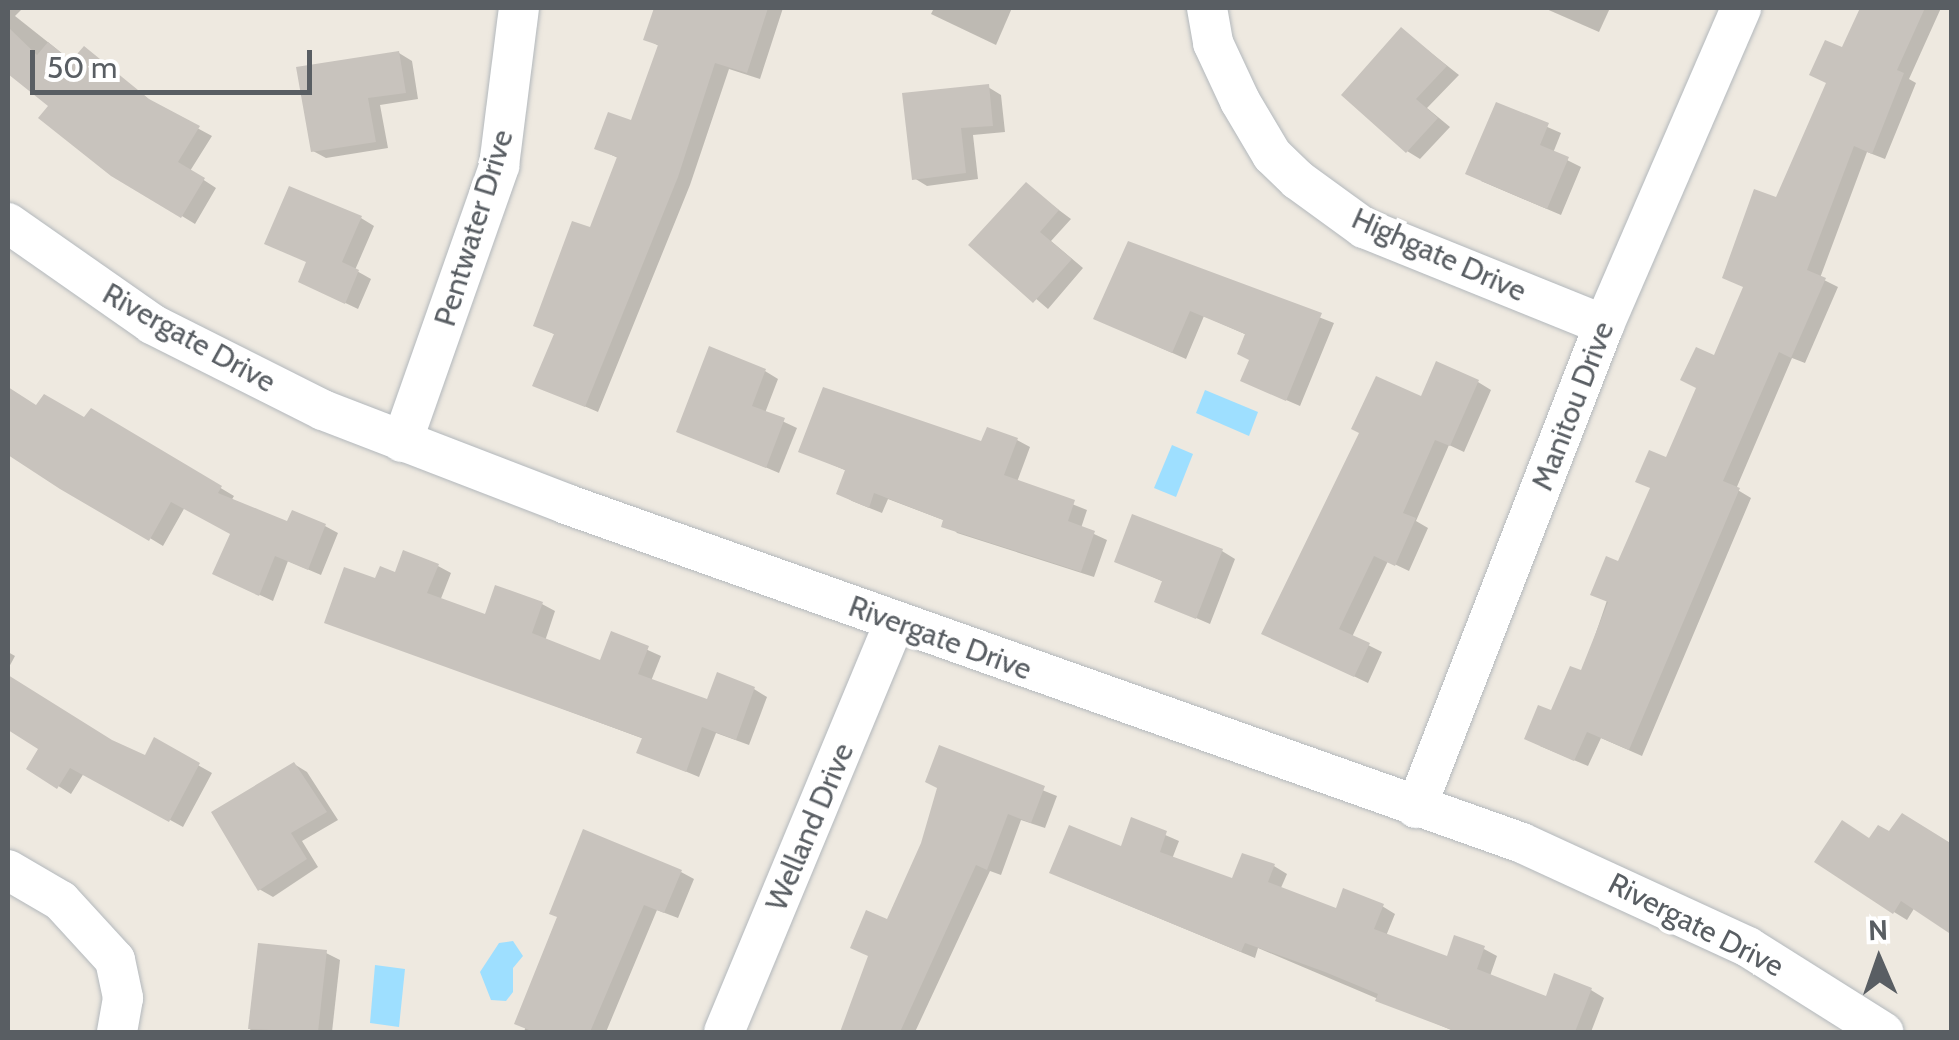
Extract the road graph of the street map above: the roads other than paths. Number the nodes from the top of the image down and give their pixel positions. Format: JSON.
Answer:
{"nodes":[{"id":1,"x":519,"y":8,"type":"edge"},
{"id":2,"x":1208,"y":8,"type":"edge"},
{"id":3,"x":1741,"y":8,"type":"edge"},
{"id":4,"x":8,"y":223,"type":"edge"},
{"id":5,"x":1604,"y":325,"type":"junction"},
{"id":6,"x":402,"y":442,"type":"junction"},
{"id":7,"x":895,"y":622,"type":"junction"},
{"id":8,"x":1416,"y":808,"type":"junction"},
{"id":9,"x":8,"y":870,"type":"edge"},
{"id":10,"x":117,"y":1032,"type":"edge"},
{"id":11,"x":724,"y":1032,"type":"edge"},
{"id":12,"x":1883,"y":1032,"type":"edge"}],
"edges":[{"from":1,"to":6,"type":"street","name":"Pentwater Drive"},
{"from":2,"to":5,"type":"street","name":"Highgate Drive"},
{"from":3,"to":5,"type":"street","name":"Manitou Drive"},
{"from":4,"to":6,"type":"street","name":"Rivergate Drive"},
{"from":5,"to":8,"type":"street","name":"Manitou Drive"},
{"from":6,"to":7,"type":"street","name":"Rivergate Drive"},
{"from":7,"to":8,"type":"street","name":"Rivergate Drive"},
{"from":7,"to":11,"type":"street","name":"Welland Drive"},
{"from":8,"to":12,"type":"street","name":"Rivergate Drive"},
{"from":9,"to":10,"type":"street"}]}
